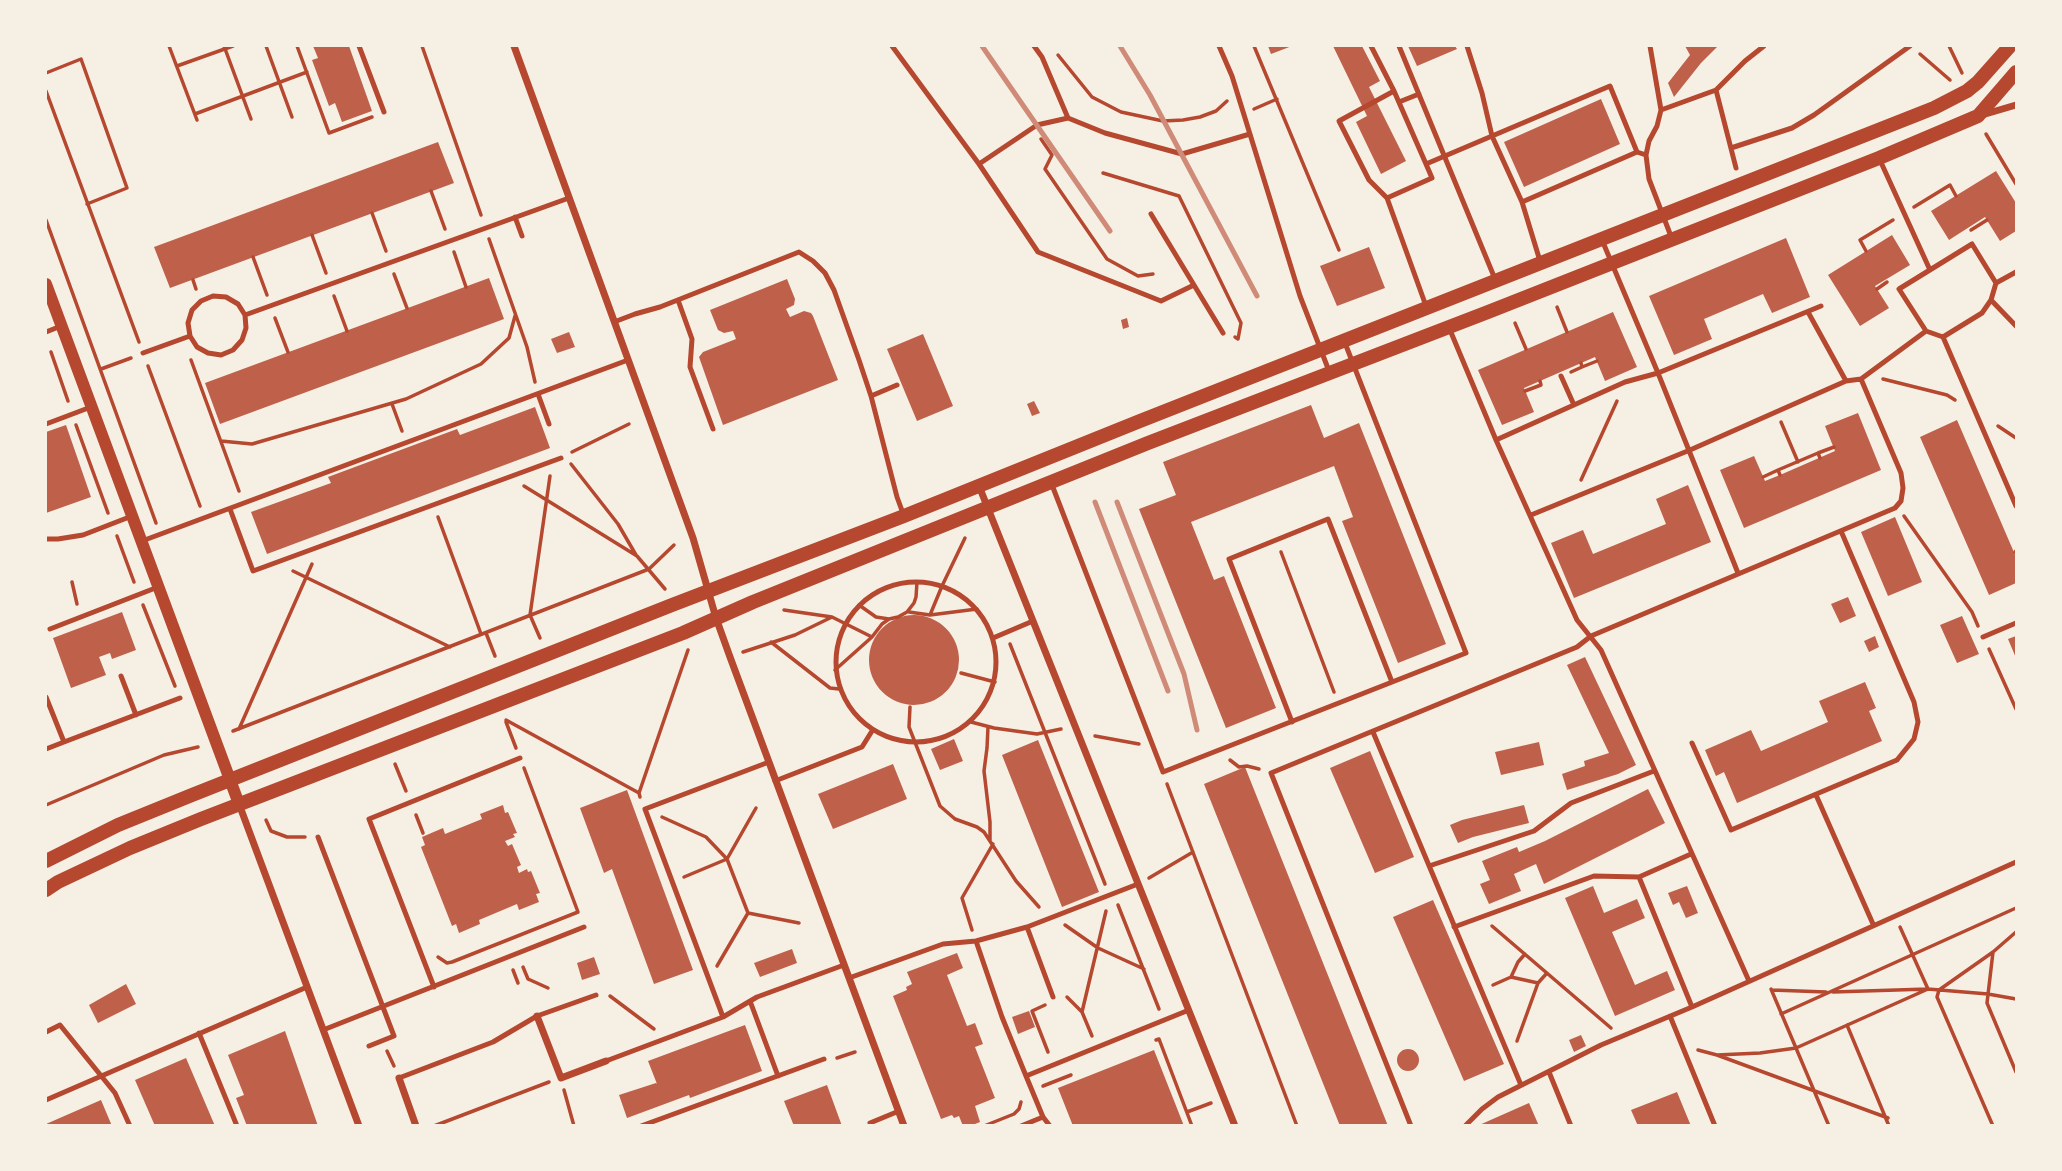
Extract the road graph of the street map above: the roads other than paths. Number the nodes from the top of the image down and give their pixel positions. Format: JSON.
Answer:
{"nodes":[{"id":1,"x":359,"y":46,"type":"edge"},
{"id":2,"x":514,"y":46,"type":"edge"},
{"id":3,"x":892,"y":46,"type":"edge"},
{"id":4,"x":1034,"y":46,"type":"edge"},
{"id":5,"x":1219,"y":46,"type":"edge"},
{"id":6,"x":1371,"y":46,"type":"edge"},
{"id":7,"x":1399,"y":46,"type":"edge"},
{"id":8,"x":1466,"y":46,"type":"edge"},
{"id":9,"x":1650,"y":46,"type":"edge"},
{"id":10,"x":1764,"y":46,"type":"edge"},
{"id":11,"x":1910,"y":46,"type":"edge"},
{"id":12,"x":2010,"y":46,"type":"edge"},
{"id":13,"x":2017,"y":72,"type":"edge"},
{"id":14,"x":1716,"y":90,"type":"junction"},
{"id":15,"x":1394,"y":91,"type":"junction"},
{"id":16,"x":1419,"y":94,"type":"junction"},
{"id":17,"x":1399,"y":103,"type":"junction"},
{"id":18,"x":2017,"y":105,"type":"edge"},
{"id":19,"x":1661,"y":110,"type":"junction"},
{"id":20,"x":384,"y":112,"type":"road end"},
{"id":21,"x":1978,"y":116,"type":"junction"},
{"id":22,"x":1068,"y":118,"type":"junction"},
{"id":23,"x":1250,"y":134,"type":"junction"},
{"id":24,"x":1492,"y":136,"type":"junction"},
{"id":25,"x":1731,"y":148,"type":"junction"},
{"id":26,"x":1637,"y":152,"type":"junction"},
{"id":27,"x":1646,"y":155,"type":"junction"},
{"id":28,"x":1445,"y":156,"type":"junction"},
{"id":29,"x":1879,"y":158,"type":"junction"},
{"id":30,"x":979,"y":164,"type":"junction"},
{"id":31,"x":1426,"y":164,"type":"junction"},
{"id":32,"x":1736,"y":168,"type":"dead end"},
{"id":33,"x":569,"y":198,"type":"junction"},
{"id":34,"x":1387,"y":198,"type":"junction"},
{"id":35,"x":1522,"y":202,"type":"junction"},
{"id":36,"x":1151,"y":214,"type":"dead end"},
{"id":37,"x":1662,"y":215,"type":"junction"},
{"id":38,"x":515,"y":218,"type":"junction"},
{"id":39,"x":522,"y":236,"type":"dead end"},
{"id":40,"x":1602,"y":240,"type":"junction"},
{"id":41,"x":1672,"y":240,"type":"junction"},
{"id":42,"x":1612,"y":263,"type":"junction"},
{"id":43,"x":1541,"y":264,"type":"junction"},
{"id":44,"x":1930,"y":270,"type":"junction"},
{"id":45,"x":2017,"y":272,"type":"edge"},
{"id":46,"x":1496,"y":281,"type":"junction"},
{"id":47,"x":46,"y":284,"type":"edge"},
{"id":48,"x":1996,"y":284,"type":"junction"},
{"id":49,"x":1194,"y":285,"type":"junction"},
{"id":50,"x":678,"y":300,"type":"junction"},
{"id":51,"x":1991,"y":300,"type":"junction"},
{"id":52,"x":1821,"y":306,"type":"dead end"},
{"id":53,"x":1427,"y":309,"type":"junction"},
{"id":54,"x":1808,"y":312,"type":"junction"},
{"id":55,"x":245,"y":315,"type":"junction"},
{"id":56,"x":614,"y":322,"type":"junction"},
{"id":57,"x":61,"y":326,"type":"junction"},
{"id":58,"x":2017,"y":326,"type":"edge"},
{"id":59,"x":1449,"y":328,"type":"junction"},
{"id":60,"x":1926,"y":331,"type":"junction"},
{"id":61,"x":46,"y":332,"type":"edge"},
{"id":62,"x":1223,"y":333,"type":"road end"},
{"id":63,"x":186,"y":337,"type":"junction"},
{"id":64,"x":1942,"y":337,"type":"junction"},
{"id":65,"x":1344,"y":341,"type":"junction"},
{"id":66,"x":1321,"y":350,"type":"junction"},
{"id":67,"x":143,"y":354,"type":"road end"},
{"id":68,"x":628,"y":360,"type":"junction"},
{"id":69,"x":1353,"y":365,"type":"junction"},
{"id":70,"x":1330,"y":373,"type":"junction"},
{"id":71,"x":1658,"y":373,"type":"junction"},
{"id":72,"x":1561,"y":376,"type":"dead end"},
{"id":73,"x":1861,"y":379,"type":"junction"},
{"id":74,"x":1846,"y":381,"type":"junction"},
{"id":75,"x":897,"y":385,"type":"dead end"},
{"id":76,"x":538,"y":394,"type":"junction"},
{"id":77,"x":871,"y":396,"type":"junction"},
{"id":78,"x":1574,"y":405,"type":"junction"},
{"id":79,"x":91,"y":407,"type":"junction"},
{"id":80,"x":46,"y":424,"type":"edge"},
{"id":81,"x":549,"y":424,"type":"dead end"},
{"id":82,"x":713,"y":429,"type":"dead end"},
{"id":83,"x":1496,"y":440,"type":"junction"},
{"id":84,"x":1690,"y":450,"type":"junction"},
{"id":85,"x":561,"y":458,"type":"road end"},
{"id":86,"x":1051,"y":482,"type":"junction"},
{"id":87,"x":979,"y":486,"type":"junction"},
{"id":88,"x":2017,"y":506,"type":"edge"},
{"id":89,"x":988,"y":508,"type":"junction"},
{"id":90,"x":230,"y":509,"type":"junction"},
{"id":91,"x":1531,"y":515,"type":"junction"},
{"id":92,"x":132,"y":516,"type":"junction"},
{"id":93,"x":904,"y":516,"type":"junction"},
{"id":94,"x":1841,"y":531,"type":"junction"},
{"id":95,"x":46,"y":539,"type":"edge"},
{"id":96,"x":142,"y":542,"type":"junction"},
{"id":97,"x":1738,"y":573,"type":"junction"},
{"id":98,"x":158,"y":587,"type":"junction"},
{"id":99,"x":708,"y":591,"type":"junction"},
{"id":100,"x":716,"y":618,"type":"junction"},
{"id":101,"x":1033,"y":621,"type":"junction"},
{"id":102,"x":2017,"y":623,"type":"edge"},
{"id":103,"x":50,"y":629,"type":"dead end"},
{"id":104,"x":1591,"y":636,"type":"junction"},
{"id":105,"x":1983,"y":637,"type":"road end"},
{"id":106,"x":993,"y":638,"type":"junction"},
{"id":107,"x":121,"y":676,"type":"dead end"},
{"id":108,"x":1392,"y":682,"type":"junction"},
{"id":109,"x":46,"y":697,"type":"edge"},
{"id":110,"x":180,"y":698,"type":"road end"},
{"id":111,"x":136,"y":715,"type":"junction"},
{"id":112,"x":1292,"y":722,"type":"junction"},
{"id":113,"x":872,"y":731,"type":"junction"},
{"id":114,"x":1373,"y":732,"type":"junction"},
{"id":115,"x":64,"y":742,"type":"junction"},
{"id":116,"x":1692,"y":743,"type":"dead end"},
{"id":117,"x":46,"y":749,"type":"edge"},
{"id":118,"x":520,"y":758,"type":"road end"},
{"id":119,"x":769,"y":762,"type":"junction"},
{"id":120,"x":1654,"y":771,"type":"junction"},
{"id":121,"x":230,"y":780,"type":"junction"},
{"id":122,"x":775,"y":781,"type":"junction"},
{"id":123,"x":1816,"y":795,"type":"junction"},
{"id":124,"x":239,"y":804,"type":"junction"},
{"id":125,"x":318,"y":837,"type":"road end"},
{"id":126,"x":1691,"y":854,"type":"junction"},
{"id":127,"x":46,"y":860,"type":"edge"},
{"id":128,"x":2017,"y":862,"type":"edge"},
{"id":129,"x":1429,"y":866,"type":"junction"},
{"id":130,"x":1639,"y":877,"type":"junction"},
{"id":131,"x":1138,"y":884,"type":"junction"},
{"id":132,"x":46,"y":890,"type":"edge"},
{"id":133,"x":1873,"y":925,"type":"junction"},
{"id":134,"x":1027,"y":926,"type":"junction"},
{"id":135,"x":584,"y":927,"type":"road end"},
{"id":136,"x":1454,"y":927,"type":"junction"},
{"id":137,"x":976,"y":941,"type":"junction"},
{"id":138,"x":844,"y":965,"type":"junction"},
{"id":139,"x":849,"y":978,"type":"junction"},
{"id":140,"x":1749,"y":981,"type":"junction"},
{"id":141,"x":307,"y":987,"type":"junction"},
{"id":142,"x":434,"y":987,"type":"junction"},
{"id":143,"x":596,"y":995,"type":"road end"},
{"id":144,"x":1054,"y":999,"type":"road end"},
{"id":145,"x":750,"y":1001,"type":"junction"},
{"id":146,"x":383,"y":1007,"type":"junction"},
{"id":147,"x":1692,"y":1007,"type":"junction"},
{"id":148,"x":1189,"y":1010,"type":"junction"},
{"id":149,"x":537,"y":1016,"type":"junction"},
{"id":150,"x":1670,"y":1016,"type":"junction"},
{"id":151,"x":723,"y":1017,"type":"junction"},
{"id":152,"x":323,"y":1030,"type":"junction"},
{"id":153,"x":46,"y":1032,"type":"edge"},
{"id":154,"x":199,"y":1033,"type":"junction"},
{"id":155,"x":369,"y":1046,"type":"dead end"},
{"id":156,"x":824,"y":1059,"type":"road end"},
{"id":157,"x":606,"y":1061,"type":"joint"},
{"id":158,"x":1549,"y":1072,"type":"junction"},
{"id":159,"x":101,"y":1076,"type":"junction"},
{"id":160,"x":778,"y":1076,"type":"junction"},
{"id":161,"x":1026,"y":1076,"type":"junction"},
{"id":162,"x":399,"y":1078,"type":"joint"},
{"id":163,"x":1521,"y":1085,"type":"junction"},
{"id":164,"x":46,"y":1100,"type":"edge"},
{"id":165,"x":899,"y":1111,"type":"junction"},
{"id":166,"x":1043,"y":1117,"type":"junction"},
{"id":167,"x":662,"y":1122,"type":"edge"},
{"id":168,"x":870,"y":1122,"type":"dead end"},
{"id":169,"x":130,"y":1125,"type":"edge"},
{"id":170,"x":237,"y":1125,"type":"edge"},
{"id":171,"x":359,"y":1125,"type":"edge"},
{"id":172,"x":416,"y":1125,"type":"edge"},
{"id":173,"x":641,"y":1125,"type":"edge"},
{"id":174,"x":904,"y":1125,"type":"edge"},
{"id":175,"x":1021,"y":1125,"type":"edge"},
{"id":176,"x":1050,"y":1125,"type":"edge"},
{"id":177,"x":1235,"y":1125,"type":"edge"},
{"id":178,"x":1411,"y":1125,"type":"edge"},
{"id":179,"x":1465,"y":1125,"type":"edge"},
{"id":180,"x":1571,"y":1125,"type":"edge"},
{"id":181,"x":1715,"y":1125,"type":"edge"}],
"edges":[{"from":1,"to":20,"type":"lane"},
{"from":2,"to":33,"type":"street"},
{"from":3,"to":30,"type":"lane"},
{"from":4,"to":22,"type":"lane"},
{"from":5,"to":23,"type":"lane"},
{"from":6,"to":15,"type":"lane"},
{"from":7,"to":16,"type":"lane"},
{"from":8,"to":24,"type":"lane"},
{"from":9,"to":19,"type":"lane"},
{"from":10,"to":14,"type":"lane"},
{"from":11,"to":25,"type":"lane"},
{"from":12,"to":37,"type":"main road"},
{"from":13,"to":21,"type":"main road"},
{"from":14,"to":19,"type":"lane"},
{"from":14,"to":25,"type":"lane"},
{"from":15,"to":17,"type":"lane"},
{"from":15,"to":34,"type":"lane"},
{"from":16,"to":17,"type":"lane"},
{"from":16,"to":28,"type":"lane"},
{"from":17,"to":31,"type":"lane"},
{"from":18,"to":21,"type":"street"},
{"from":19,"to":27,"type":"lane"},
{"from":21,"to":29,"type":"main road"},
{"from":22,"to":23,"type":"lane"},
{"from":22,"to":30,"type":"lane"},
{"from":23,"to":66,"type":"lane"},
{"from":24,"to":26,"type":"lane"},
{"from":24,"to":28,"type":"lane"},
{"from":24,"to":35,"type":"lane"},
{"from":25,"to":32,"type":"lane"},
{"from":26,"to":27,"type":"lane"},
{"from":26,"to":35,"type":"lane"},
{"from":27,"to":37,"type":"lane"},
{"from":28,"to":31,"type":"lane"},
{"from":28,"to":46,"type":"lane"},
{"from":29,"to":41,"type":"main road"},
{"from":29,"to":44,"type":"lane"},
{"from":30,"to":49,"type":"lane"},
{"from":31,"to":34,"type":"lane"},
{"from":33,"to":38,"type":"lane"},
{"from":33,"to":56,"type":"street"},
{"from":34,"to":53,"type":"lane"},
{"from":35,"to":43,"type":"lane"},
{"from":36,"to":49,"type":"lane"},
{"from":37,"to":40,"type":"main road"},
{"from":37,"to":41,"type":"lane"},
{"from":38,"to":39,"type":"lane"},
{"from":38,"to":55,"type":"lane"},
{"from":40,"to":42,"type":"lane"},
{"from":40,"to":43,"type":"main road"},
{"from":41,"to":42,"type":"main road"},
{"from":42,"to":59,"type":"main road"},
{"from":42,"to":71,"type":"lane"},
{"from":43,"to":46,"type":"main road"},
{"from":44,"to":48,"type":"lane"},
{"from":44,"to":60,"type":"lane"},
{"from":45,"to":48,"type":"lane"},
{"from":46,"to":53,"type":"main road"},
{"from":47,"to":57,"type":"street"},
{"from":48,"to":51,"type":"lane"},
{"from":49,"to":62,"type":"lane"},
{"from":50,"to":56,"type":"lane"},
{"from":50,"to":77,"type":"lane"},
{"from":50,"to":82,"type":"lane"},
{"from":51,"to":58,"type":"lane"},
{"from":51,"to":64,"type":"lane"},
{"from":52,"to":54,"type":"lane"},
{"from":53,"to":65,"type":"main road"},
{"from":54,"to":71,"type":"lane"},
{"from":54,"to":74,"type":"lane"},
{"from":55,"to":63,"type":"lane"},
{"from":55,"to":63,"type":"lane"},
{"from":56,"to":68,"type":"street"},
{"from":57,"to":61,"type":"lane"},
{"from":57,"to":79,"type":"street"},
{"from":59,"to":69,"type":"main road"},
{"from":59,"to":83,"type":"lane"},
{"from":60,"to":64,"type":"lane"},
{"from":60,"to":73,"type":"lane"},
{"from":63,"to":67,"type":"lane"},
{"from":64,"to":88,"type":"lane"},
{"from":65,"to":66,"type":"main road"},
{"from":65,"to":69,"type":"lane"},
{"from":66,"to":70,"type":"lane"},
{"from":66,"to":87,"type":"main road"},
{"from":68,"to":76,"type":"lane"},
{"from":68,"to":99,"type":"street"},
{"from":69,"to":70,"type":"main road"},
{"from":69,"to":108,"type":"lane"},
{"from":70,"to":86,"type":"main road"},
{"from":71,"to":78,"type":"lane"},
{"from":71,"to":84,"type":"lane"},
{"from":72,"to":78,"type":"lane"},
{"from":73,"to":74,"type":"lane"},
{"from":73,"to":94,"type":"lane"},
{"from":74,"to":84,"type":"lane"},
{"from":75,"to":77,"type":"lane"},
{"from":76,"to":81,"type":"lane"},
{"from":76,"to":90,"type":"lane"},
{"from":77,"to":93,"type":"lane"},
{"from":78,"to":83,"type":"lane"},
{"from":79,"to":80,"type":"lane"},
{"from":79,"to":92,"type":"street"},
{"from":83,"to":91,"type":"lane"},
{"from":84,"to":91,"type":"lane"},
{"from":84,"to":97,"type":"lane"},
{"from":85,"to":90,"type":"lane"},
{"from":86,"to":89,"type":"main road"},
{"from":86,"to":112,"type":"lane"},
{"from":87,"to":89,"type":"street"},
{"from":87,"to":93,"type":"main road"},
{"from":89,"to":100,"type":"main road"},
{"from":89,"to":101,"type":"street"},
{"from":90,"to":96,"type":"lane"},
{"from":91,"to":104,"type":"lane"},
{"from":92,"to":95,"type":"lane"},
{"from":92,"to":96,"type":"street"},
{"from":93,"to":99,"type":"main road"},
{"from":94,"to":97,"type":"lane"},
{"from":94,"to":123,"type":"lane"},
{"from":96,"to":98,"type":"street"},
{"from":97,"to":104,"type":"lane"},
{"from":98,"to":103,"type":"lane"},
{"from":98,"to":121,"type":"street"},
{"from":99,"to":100,"type":"street"},
{"from":99,"to":121,"type":"main road"},
{"from":100,"to":119,"type":"street"},
{"from":100,"to":124,"type":"main road"},
{"from":101,"to":106,"type":"lane"},
{"from":101,"to":131,"type":"street"},
{"from":102,"to":105,"type":"lane"},
{"from":104,"to":114,"type":"lane"},
{"from":104,"to":120,"type":"lane"},
{"from":106,"to":113,"type":"lane"},
{"from":106,"to":113,"type":"lane"},
{"from":107,"to":111,"type":"lane"},
{"from":108,"to":112,"type":"lane"},
{"from":108,"to":112,"type":"lane"},
{"from":109,"to":115,"type":"lane"},
{"from":110,"to":111,"type":"lane"},
{"from":111,"to":115,"type":"lane"},
{"from":113,"to":122,"type":"lane"},
{"from":114,"to":129,"type":"lane"},
{"from":114,"to":178,"type":"lane"},
{"from":115,"to":117,"type":"lane"},
{"from":116,"to":123,"type":"lane"},
{"from":118,"to":142,"type":"lane"},
{"from":119,"to":122,"type":"street"},
{"from":119,"to":151,"type":"lane"},
{"from":120,"to":126,"type":"lane"},
{"from":120,"to":129,"type":"lane"},
{"from":121,"to":124,"type":"street"},
{"from":121,"to":127,"type":"main road"},
{"from":122,"to":138,"type":"street"},
{"from":123,"to":133,"type":"lane"},
{"from":124,"to":132,"type":"main road"},
{"from":124,"to":141,"type":"street"},
{"from":125,"to":146,"type":"lane"},
{"from":126,"to":130,"type":"lane"},
{"from":126,"to":140,"type":"lane"},
{"from":128,"to":133,"type":"lane"},
{"from":129,"to":136,"type":"lane"},
{"from":130,"to":136,"type":"lane"},
{"from":130,"to":147,"type":"lane"},
{"from":131,"to":134,"type":"lane"},
{"from":131,"to":148,"type":"street"},
{"from":133,"to":140,"type":"lane"},
{"from":134,"to":137,"type":"lane"},
{"from":134,"to":144,"type":"lane"},
{"from":135,"to":142,"type":"lane"},
{"from":136,"to":163,"type":"lane"},
{"from":137,"to":139,"type":"lane"},
{"from":137,"to":161,"type":"lane"},
{"from":138,"to":139,"type":"street"},
{"from":138,"to":145,"type":"lane"},
{"from":139,"to":165,"type":"street"},
{"from":140,"to":147,"type":"lane"},
{"from":141,"to":152,"type":"street"},
{"from":141,"to":154,"type":"lane"},
{"from":142,"to":146,"type":"lane"},
{"from":143,"to":149,"type":"lane"},
{"from":145,"to":151,"type":"lane"},
{"from":145,"to":160,"type":"lane"},
{"from":146,"to":152,"type":"lane"},
{"from":146,"to":155,"type":"lane"},
{"from":147,"to":150,"type":"lane"},
{"from":148,"to":161,"type":"lane"},
{"from":148,"to":177,"type":"street"},
{"from":149,"to":157,"type":"street"},
{"from":149,"to":162,"type":"lane"},
{"from":150,"to":158,"type":"lane"},
{"from":150,"to":181,"type":"lane"},
{"from":151,"to":157,"type":"lane"},
{"from":152,"to":171,"type":"street"},
{"from":153,"to":159,"type":"lane"},
{"from":154,"to":159,"type":"lane"},
{"from":154,"to":170,"type":"lane"},
{"from":156,"to":160,"type":"lane"},
{"from":158,"to":163,"type":"lane"},
{"from":158,"to":180,"type":"lane"},
{"from":159,"to":164,"type":"lane"},
{"from":159,"to":169,"type":"lane"},
{"from":160,"to":167,"type":"lane"},
{"from":161,"to":166,"type":"lane"},
{"from":162,"to":172,"type":"street"},
{"from":163,"to":179,"type":"lane"},
{"from":165,"to":168,"type":"lane"},
{"from":165,"to":174,"type":"street"},
{"from":166,"to":175,"type":"lane"},
{"from":166,"to":176,"type":"lane"},
{"from":167,"to":173,"type":"lane"}]}
